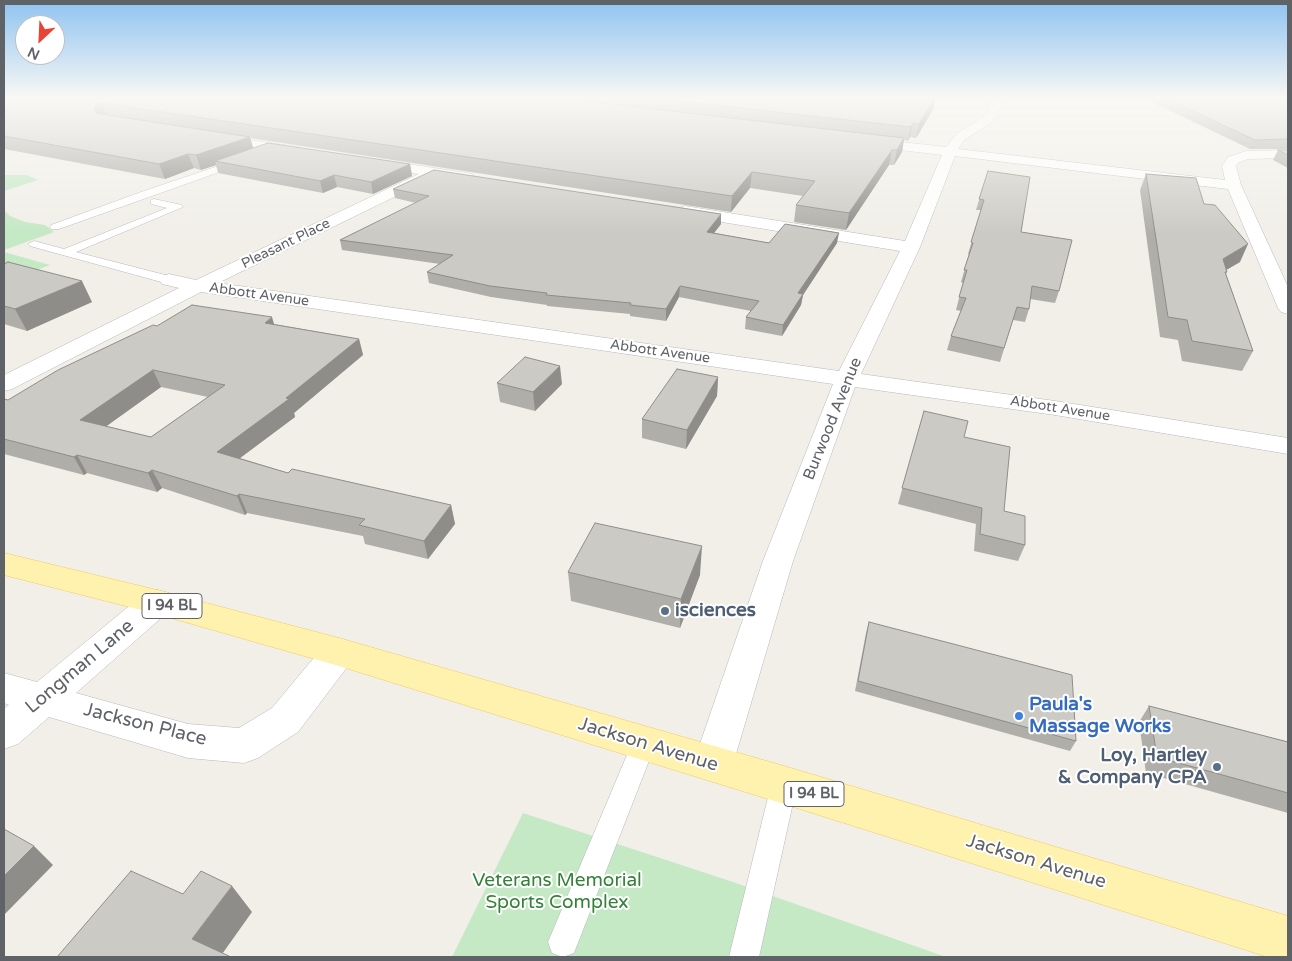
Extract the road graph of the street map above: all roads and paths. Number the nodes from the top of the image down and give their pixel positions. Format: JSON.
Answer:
{"nodes":[{"id":1,"x":250,"y":144,"type":"edge"},
{"id":2,"x":886,"y":144,"type":"edge"},
{"id":3,"x":955,"y":144,"type":"edge"},
{"id":4,"x":277,"y":148,"type":"junction"},
{"id":5,"x":950,"y":152,"type":"junction"},
{"id":6,"x":312,"y":153,"type":"edge"},
{"id":7,"x":1288,"y":154,"type":"edge"},
{"id":8,"x":362,"y":161,"type":"edge"},
{"id":9,"x":435,"y":172,"type":"junction"},
{"id":10,"x":484,"y":180,"type":"edge"},
{"id":11,"x":1234,"y":185,"type":"junction"},
{"id":12,"x":154,"y":202,"type":"dead end"},
{"id":13,"x":671,"y":209,"type":"edge"},
{"id":14,"x":55,"y":227,"type":"dead end"},
{"id":15,"x":34,"y":244,"type":"dead end"},
{"id":16,"x":911,"y":247,"type":"junction"},
{"id":17,"x":66,"y":252,"type":"junction"},
{"id":18,"x":1281,"y":275,"type":"edge"},
{"id":19,"x":168,"y":280,"type":"joint"},
{"id":20,"x":198,"y":286,"type":"junction"},
{"id":21,"x":1288,"y":308,"type":"edge"},
{"id":22,"x":847,"y":378,"type":"junction"},
{"id":23,"x":4,"y":384,"type":"edge"},
{"id":24,"x":1288,"y":446,"type":"edge"},
{"id":25,"x":4,"y":564,"type":"edge"},
{"id":26,"x":157,"y":602,"type":"junction"},
{"id":27,"x":339,"y":652,"type":"junction"},
{"id":28,"x":4,"y":688,"type":"edge"},
{"id":29,"x":45,"y":699,"type":"junction"},
{"id":30,"x":4,"y":732,"type":"edge"},
{"id":31,"x":644,"y":743,"type":"junction"},
{"id":32,"x":713,"y":764,"type":"junction"},
{"id":33,"x":784,"y":785,"type":"junction"},
{"id":34,"x":1288,"y":940,"type":"edge"},
{"id":35,"x":563,"y":942,"type":"dead end"},
{"id":36,"x":744,"y":957,"type":"edge"}],
"edges":[{"from":1,"to":4,"type":"street"},
{"from":2,"to":5,"type":"street"},
{"from":3,"to":5,"type":"street","name":"Burwood Avenue"},
{"from":4,"to":6,"type":"street"},
{"from":4,"to":14,"type":"lane"},
{"from":5,"to":11,"type":"street"},
{"from":5,"to":16,"type":"street","name":"Burwood Avenue"},
{"from":7,"to":11,"type":"street"},
{"from":8,"to":9,"type":"street"},
{"from":9,"to":10,"type":"street"},
{"from":9,"to":20,"type":"street","name":"Pleasant Place"},
{"from":11,"to":18,"type":"street"},
{"from":12,"to":17,"type":"lane"},
{"from":13,"to":16,"type":"street"},
{"from":15,"to":17,"type":"lane","name":"Abbott Avenue"},
{"from":16,"to":22,"type":"street","name":"Burwood Avenue"},
{"from":17,"to":19,"type":"lane","name":"Abbott Avenue"},
{"from":18,"to":21,"type":"street"},
{"from":19,"to":20,"type":"street","name":"Abbott Avenue"},
{"from":20,"to":22,"type":"street","name":"Abbott Avenue"},
{"from":20,"to":23,"type":"street","name":"Pleasant Place"},
{"from":22,"to":24,"type":"street","name":"Abbott Avenue"},
{"from":22,"to":32,"type":"street","name":"Burwood Avenue"},
{"from":25,"to":26,"type":"main road","name":"Jackson Avenue","number":"I 94 BL"},
{"from":26,"to":27,"type":"main road","name":"Jackson Avenue","number":"I 94 BL"},
{"from":26,"to":29,"type":"street","name":"Longman Lane"},
{"from":27,"to":29,"type":"street","name":"Jackson Place"},
{"from":27,"to":31,"type":"main road","name":"Jackson Avenue","number":"I 94 BL"},
{"from":28,"to":29,"type":"street","name":"Jackson Place"},
{"from":29,"to":30,"type":"street","name":"Longman Lane"},
{"from":31,"to":32,"type":"main road","name":"Jackson Avenue","number":"I 94 BL"},
{"from":31,"to":35,"type":"lane"},
{"from":32,"to":33,"type":"main road","name":"Jackson Avenue","number":"I 94 BL"},
{"from":33,"to":34,"type":"main road","name":"Jackson Avenue","number":"I 94 BL"},
{"from":33,"to":36,"type":"lane"}]}
